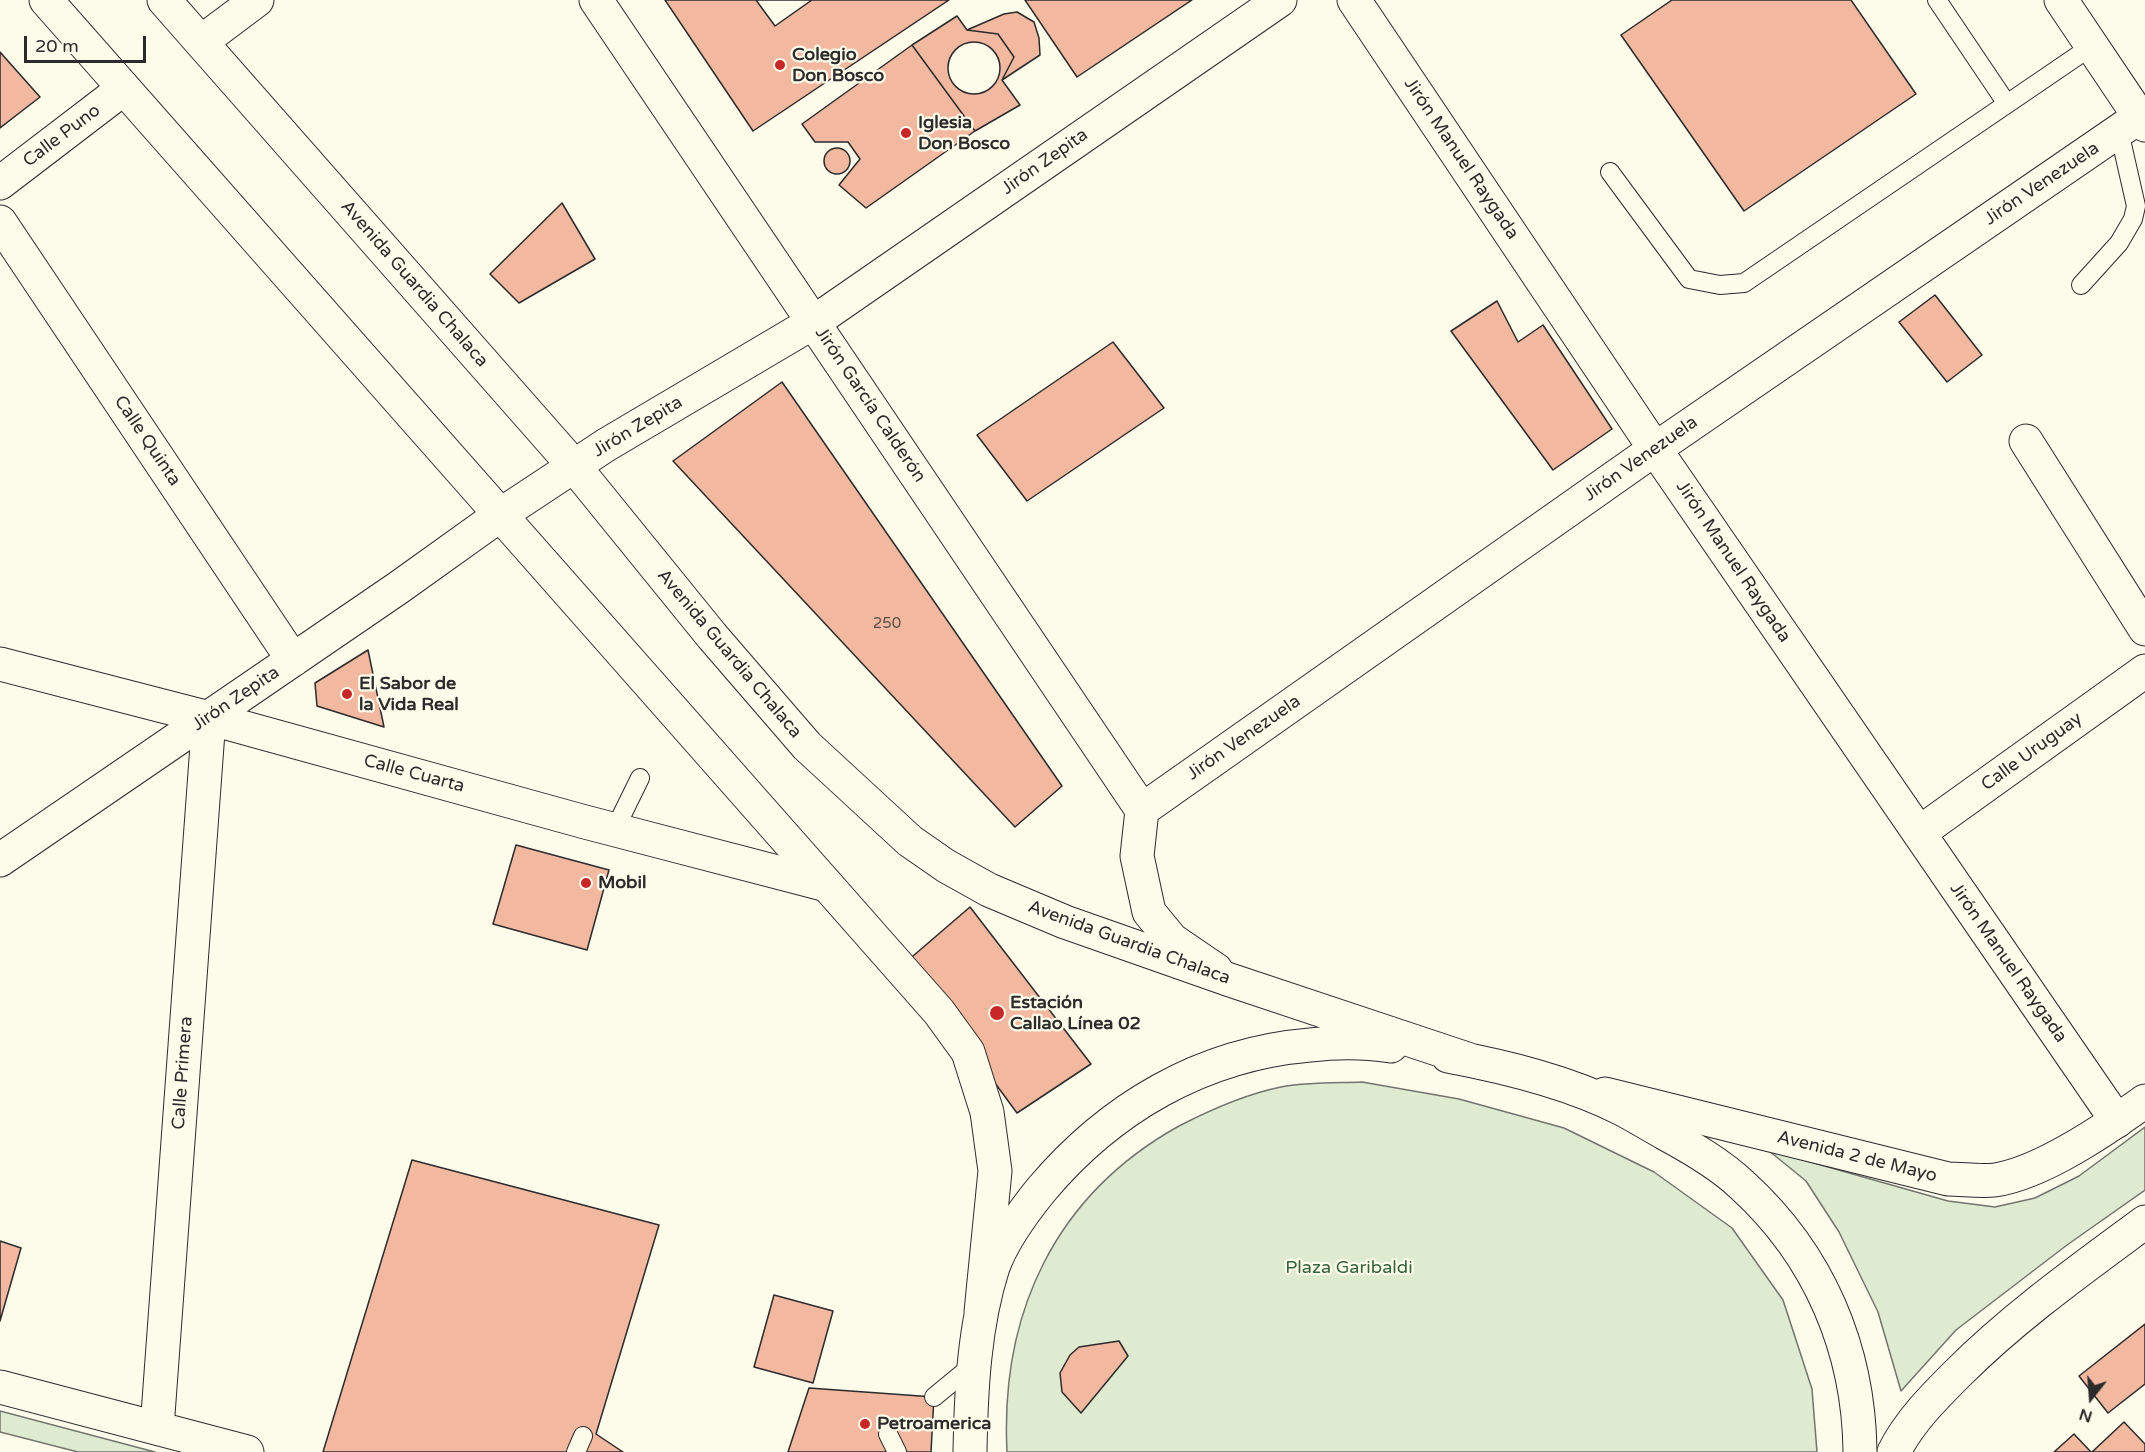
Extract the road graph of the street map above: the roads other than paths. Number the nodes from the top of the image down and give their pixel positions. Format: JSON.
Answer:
{"nodes":[{"id":1,"x":46,"y":0,"type":"edge"},
{"id":2,"x":164,"y":0,"type":"edge"},
{"id":3,"x":257,"y":0,"type":"edge"},
{"id":4,"x":596,"y":0,"type":"edge"},
{"id":5,"x":1280,"y":0,"type":"edge"},
{"id":6,"x":1354,"y":0,"type":"edge"},
{"id":7,"x":1936,"y":0,"type":"edge"},
{"id":8,"x":2061,"y":0,"type":"edge"},
{"id":9,"x":201,"y":42,"type":"junction"},
{"id":10,"x":2092,"y":46,"type":"junction"},
{"id":11,"x":123,"y":89,"type":"junction"},
{"id":12,"x":2007,"y":104,"type":"junction"},
{"id":13,"x":2137,"y":121,"type":"edge"},
{"id":14,"x":1610,"y":172,"type":"dead end"},
{"id":15,"x":0,"y":183,"type":"edge"},
{"id":16,"x":0,"y":222,"type":"edge"},
{"id":17,"x":2081,"y":285,"type":"dead end"},
{"id":18,"x":814,"y":322,"type":"junction"},
{"id":19,"x":2026,"y":441,"type":"dead end"},
{"id":20,"x":1655,"y":448,"type":"junction"},
{"id":21,"x":574,"y":466,"type":"junction"},
{"id":22,"x":500,"y":514,"type":"junction"},
{"id":23,"x":2145,"y":629,"type":"edge"},
{"id":24,"x":293,"y":660,"type":"junction"},
{"id":25,"x":0,"y":664,"type":"edge"},
{"id":26,"x":2145,"y":671,"type":"edge"},
{"id":27,"x":209,"y":718,"type":"junction"},
{"id":28,"x":640,"y":778,"type":"dead end"},
{"id":29,"x":1142,"y":810,"type":"junction"},
{"id":30,"x":615,"y":829,"type":"junction"},
{"id":31,"x":1919,"y":833,"type":"junction"},
{"id":32,"x":0,"y":860,"type":"edge"},
{"id":33,"x":827,"y":885,"type":"junction"},
{"id":34,"x":1230,"y":980,"type":"junction"},
{"id":35,"x":1470,"y":1060,"type":"junction"},
{"id":36,"x":1555,"y":1082,"type":"junction"},
{"id":37,"x":2145,"y":1101,"type":"edge"},
{"id":38,"x":2117,"y":1121,"type":"junction"},
{"id":39,"x":2145,"y":1222,"type":"edge"},
{"id":40,"x":981,"y":1312,"type":"junction"},
{"id":41,"x":975,"y":1363,"type":"junction"},
{"id":42,"x":0,"y":1387,"type":"edge"},
{"id":43,"x":934,"y":1396,"type":"dead end"},
{"id":44,"x":157,"y":1428,"type":"junction"},
{"id":45,"x":888,"y":1434,"type":"dead end"},
{"id":46,"x":969,"y":1442,"type":"edge"},
{"id":47,"x":247,"y":1452,"type":"edge"},
{"id":48,"x":897,"y":1452,"type":"edge"},
{"id":49,"x":1860,"y":1452,"type":"edge"},
{"id":50,"x":1894,"y":1452,"type":"edge"}],
"edges":[{"from":1,"to":11,"type":"street"},
{"from":2,"to":9,"type":"street","name":"Avenida Guardia Chalaca"},
{"from":3,"to":9,"type":"street"},
{"from":4,"to":18,"type":"street","name":"Jirón García Calderón"},
{"from":5,"to":18,"type":"street","name":"Jirón Zepita"},
{"from":6,"to":20,"type":"street","name":"Jirón Manuel Raygada"},
{"from":7,"to":12,"type":"lane"},
{"from":8,"to":10,"type":"street"},
{"from":9,"to":21,"type":"street","name":"Avenida Guardia Chalaca"},
{"from":10,"to":12,"type":"lane"},
{"from":10,"to":13,"type":"street"},
{"from":11,"to":15,"type":"street","name":"Calle Puno"},
{"from":11,"to":22,"type":"street"},
{"from":12,"to":14,"type":"lane"},
{"from":13,"to":17,"type":"lane"},
{"from":13,"to":20,"type":"street","name":"Jirón Venezuela"},
{"from":16,"to":24,"type":"street","name":"Calle Quinta"},
{"from":18,"to":21,"type":"street","name":"Jirón Zepita"},
{"from":18,"to":29,"type":"street","name":"Jirón García Calderón"},
{"from":19,"to":23,"type":"street"},
{"from":20,"to":29,"type":"street","name":"Jirón Venezuela"},
{"from":20,"to":31,"type":"street","name":"Jirón Manuel Raygada"},
{"from":21,"to":22,"type":"street","name":"Jirón Zepita"},
{"from":21,"to":34,"type":"street","name":"Avenida Guardia Chalaca"},
{"from":22,"to":24,"type":"street","name":"Jirón Zepita"},
{"from":22,"to":33,"type":"street"},
{"from":24,"to":27,"type":"street","name":"Jirón Zepita"},
{"from":25,"to":27,"type":"street","name":"Calle Cuarta"},
{"from":26,"to":31,"type":"street","name":"Calle Uruguay"},
{"from":27,"to":30,"type":"street","name":"Calle Cuarta"},
{"from":27,"to":32,"type":"street","name":"Jirón Zepita"},
{"from":27,"to":44,"type":"street","name":"Calle Primera"},
{"from":28,"to":30,"type":"lane"},
{"from":29,"to":34,"type":"street"},
{"from":30,"to":33,"type":"street","name":"Calle Cuarta"},
{"from":31,"to":38,"type":"street","name":"Jirón Manuel Raygada"},
{"from":33,"to":40,"type":"street"},
{"from":34,"to":35,"type":"street","name":"Avenida Guardia Chalaca"},
{"from":35,"to":36,"type":"street"},
{"from":35,"to":40,"type":"street"},
{"from":36,"to":38,"type":"street","name":"Avenida 2 de Mayo"},
{"from":36,"to":49,"type":"street"},
{"from":37,"to":38,"type":"street","name":"Avenida 2 de Mayo"},
{"from":39,"to":50,"type":"street"},
{"from":40,"to":41,"type":"street"},
{"from":41,"to":43,"type":"lane"},
{"from":41,"to":46,"type":"street"},
{"from":42,"to":44,"type":"street"},
{"from":44,"to":47,"type":"street"},
{"from":45,"to":48,"type":"lane"}]}
